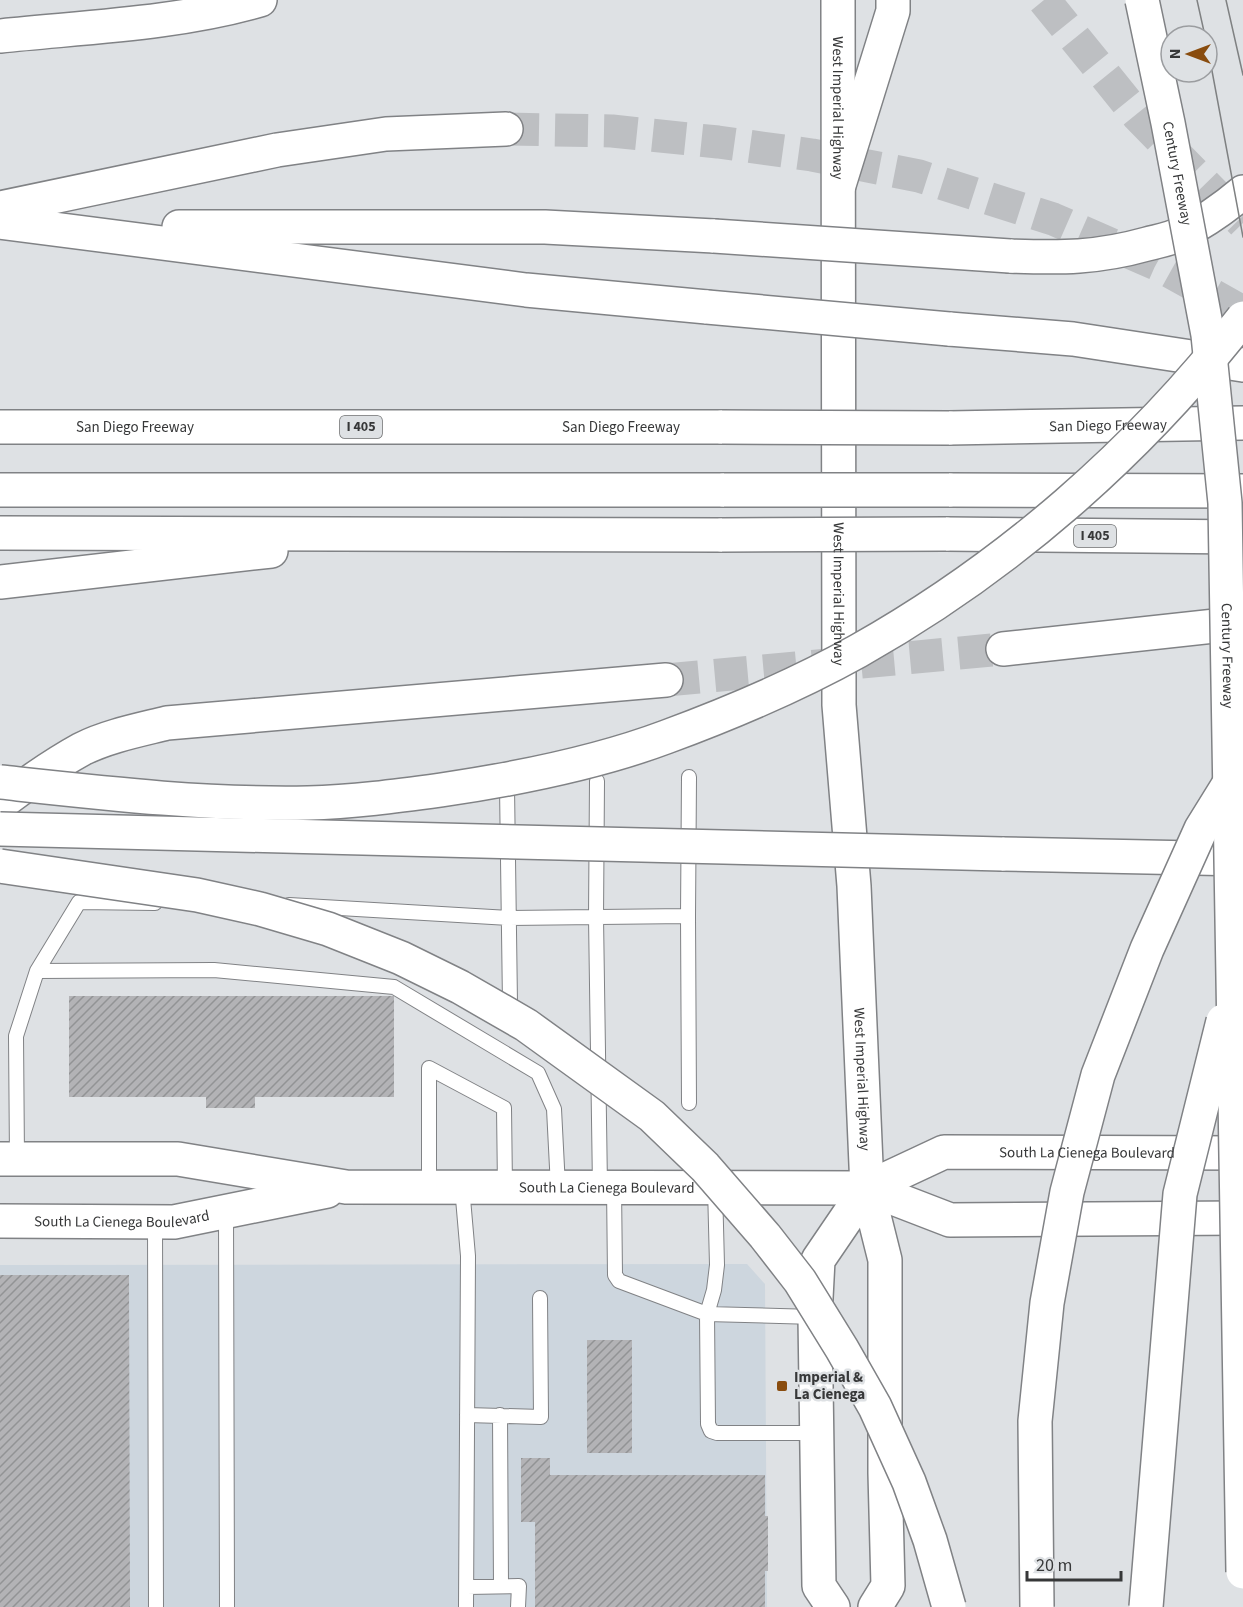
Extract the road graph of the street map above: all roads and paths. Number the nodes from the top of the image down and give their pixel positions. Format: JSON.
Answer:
{"nodes":[{"id":1,"x":260,"y":0,"type":"edge"},
{"id":2,"x":838,"y":0,"type":"edge"},
{"id":3,"x":893,"y":0,"type":"edge"},
{"id":4,"x":1142,"y":0,"type":"edge"},
{"id":5,"x":0,"y":36,"type":"edge"},
{"id":6,"x":506,"y":129,"type":"tunnel mouth"},
{"id":7,"x":839,"y":185,"type":"junction"},
{"id":8,"x":1243,"y":192,"type":"edge"},
{"id":9,"x":0,"y":208,"type":"edge"},
{"id":10,"x":0,"y":222,"type":"edge"},
{"id":11,"x":46,"y":227,"type":"junction"},
{"id":12,"x":1243,"y":318,"type":"edge"},
{"id":13,"x":1243,"y":365,"type":"edge"},
{"id":14,"x":1243,"y":423,"type":"edge"},
{"id":15,"x":0,"y":427,"type":"edge"},
{"id":16,"x":0,"y":490,"type":"edge"},
{"id":17,"x":1243,"y":492,"type":"edge"},
{"id":18,"x":0,"y":533,"type":"edge"},
{"id":19,"x":431,"y":533,"type":"junction"},
{"id":20,"x":1243,"y":537,"type":"edge"},
{"id":21,"x":0,"y":582,"type":"edge"},
{"id":22,"x":1243,"y":623,"type":"edge"},
{"id":23,"x":1004,"y":649,"type":"tunnel mouth"},
{"id":24,"x":666,"y":680,"type":"tunnel mouth"},
{"id":25,"x":1243,"y":762,"type":"edge"},
{"id":26,"x":689,"y":777,"type":"dead end"},
{"id":27,"x":597,"y":781,"type":"dead end"},
{"id":28,"x":0,"y":782,"type":"edge"},
{"id":29,"x":507,"y":787,"type":"dead end"},
{"id":30,"x":0,"y":804,"type":"edge"},
{"id":31,"x":0,"y":829,"type":"edge"},
{"id":32,"x":1243,"y":859,"type":"edge"},
{"id":33,"x":0,"y":866,"type":"edge"},
{"id":34,"x":688,"y":916,"type":"junction"},
{"id":35,"x":596,"y":917,"type":"junction"},
{"id":36,"x":509,"y":918,"type":"junction"},
{"id":37,"x":37,"y":971,"type":"junction"},
{"id":38,"x":1234,"y":979,"type":"junction"},
{"id":39,"x":510,"y":1004,"type":"dead end"},
{"id":40,"x":689,"y":1103,"type":"dead end"},
{"id":41,"x":1243,"y":1153,"type":"edge"},
{"id":42,"x":8,"y":1159,"type":"edge"},
{"id":43,"x":346,"y":1187,"type":"junction"},
{"id":44,"x":429,"y":1187,"type":"junction"},
{"id":45,"x":462,"y":1187,"type":"junction"},
{"id":46,"x":505,"y":1187,"type":"junction"},
{"id":47,"x":558,"y":1187,"type":"junction"},
{"id":48,"x":607,"y":1187,"type":"junction"},
{"id":49,"x":715,"y":1187,"type":"junction"},
{"id":50,"x":867,"y":1188,"type":"junction"},
{"id":51,"x":226,"y":1211,"type":"junction"},
{"id":52,"x":1243,"y":1218,"type":"edge"},
{"id":53,"x":0,"y":1221,"type":"edge"},
{"id":54,"x":155,"y":1222,"type":"junction"},
{"id":55,"x":540,"y":1298,"type":"dead end"},
{"id":56,"x":707,"y":1314,"type":"junction"},
{"id":57,"x":815,"y":1317,"type":"junction"},
{"id":58,"x":466,"y":1415,"type":"junction"},
{"id":59,"x":500,"y":1415,"type":"junction"},
{"id":60,"x":816,"y":1433,"type":"junction"},
{"id":61,"x":1243,"y":1572,"type":"edge"},
{"id":62,"x":501,"y":1586,"type":"junction"},
{"id":63,"x":466,"y":1587,"type":"junction"},
{"id":64,"x":156,"y":1607,"type":"edge"},
{"id":65,"x":227,"y":1607,"type":"edge"},
{"id":66,"x":466,"y":1607,"type":"edge"},
{"id":67,"x":518,"y":1607,"type":"edge"},
{"id":68,"x":833,"y":1607,"type":"edge"},
{"id":69,"x":875,"y":1607,"type":"edge"},
{"id":70,"x":949,"y":1607,"type":"edge"},
{"id":71,"x":1037,"y":1607,"type":"edge"},
{"id":72,"x":1146,"y":1607,"type":"edge"}],
"edges":[{"from":1,"to":5,"type":"main road"},
{"from":2,"to":7,"type":"main road","name":"West Imperial Highway"},
{"from":3,"to":7,"type":"main road"},
{"from":4,"to":38,"type":"main road","name":"Century Freeway","bridge":true},
{"from":6,"to":9,"type":"main road"},
{"from":7,"to":50,"type":"main road","name":"West Imperial Highway"},
{"from":8,"to":11,"type":"main road","bridge":true},
{"from":10,"to":11,"type":"main road"},
{"from":11,"to":13,"type":"main road","bridge":true},
{"from":12,"to":28,"type":"main road","bridge":true},
{"from":14,"to":15,"type":"main road","name":"San Diego Freeway","number":"I 405","bridge":true},
{"from":16,"to":17,"type":"main road","bridge":true},
{"from":18,"to":19,"type":"main road","number":"I 405"},
{"from":19,"to":20,"type":"main road","number":"I 405","bridge":true},
{"from":19,"to":21,"type":"main road"},
{"from":22,"to":23,"type":"main road"},
{"from":24,"to":30,"type":"main road"},
{"from":25,"to":71,"type":"main road","bridge":true},
{"from":26,"to":34,"type":"lane"},
{"from":27,"to":35,"type":"lane"},
{"from":29,"to":36,"type":"lane"},
{"from":31,"to":32,"type":"main road","bridge":true},
{"from":33,"to":70,"type":"main road","bridge":true},
{"from":34,"to":35,"type":"lane"},
{"from":34,"to":40,"type":"lane"},
{"from":35,"to":36,"type":"lane"},
{"from":35,"to":48,"type":"lane"},
{"from":36,"to":37,"type":"lane"},
{"from":36,"to":39,"type":"lane"},
{"from":37,"to":42,"type":"lane"},
{"from":37,"to":47,"type":"lane"},
{"from":38,"to":61,"type":"main road","name":"Century Freeway","bridge":true},
{"from":38,"to":72,"type":"main road","bridge":true},
{"from":41,"to":50,"type":"main road","name":"South La Cienega Boulevard"},
{"from":42,"to":43,"type":"main road","name":"South La Cienega Boulevard"},
{"from":43,"to":44,"type":"main road","name":"South La Cienega Boulevard"},
{"from":43,"to":51,"type":"main road","name":"South La Cienega Boulevard"},
{"from":44,"to":45,"type":"main road","name":"South La Cienega Boulevard"},
{"from":44,"to":46,"type":"lane"},
{"from":45,"to":46,"type":"main road","name":"South La Cienega Boulevard"},
{"from":45,"to":58,"type":"lane"},
{"from":46,"to":47,"type":"main road","name":"South La Cienega Boulevard"},
{"from":47,"to":48,"type":"main road","name":"South La Cienega Boulevard"},
{"from":48,"to":49,"type":"main road","name":"South La Cienega Boulevard"},
{"from":48,"to":56,"type":"lane"},
{"from":49,"to":50,"type":"main road","name":"South La Cienega Boulevard"},
{"from":49,"to":56,"type":"lane"},
{"from":50,"to":52,"type":"main road","name":"South La Cienega Boulevard"},
{"from":50,"to":57,"type":"main road"},
{"from":50,"to":69,"type":"main road","name":"West Imperial Highway"},
{"from":51,"to":54,"type":"main road","name":"South La Cienega Boulevard"},
{"from":51,"to":65,"type":"lane"},
{"from":53,"to":54,"type":"main road","name":"South La Cienega Boulevard"},
{"from":54,"to":64,"type":"lane"},
{"from":55,"to":59,"type":"lane"},
{"from":56,"to":57,"type":"lane"},
{"from":56,"to":60,"type":"lane"},
{"from":57,"to":60,"type":"main road"},
{"from":58,"to":59,"type":"lane"},
{"from":58,"to":63,"type":"lane"},
{"from":59,"to":62,"type":"lane"},
{"from":60,"to":68,"type":"main road"},
{"from":62,"to":63,"type":"lane"},
{"from":62,"to":67,"type":"lane"},
{"from":63,"to":66,"type":"lane"}]}
